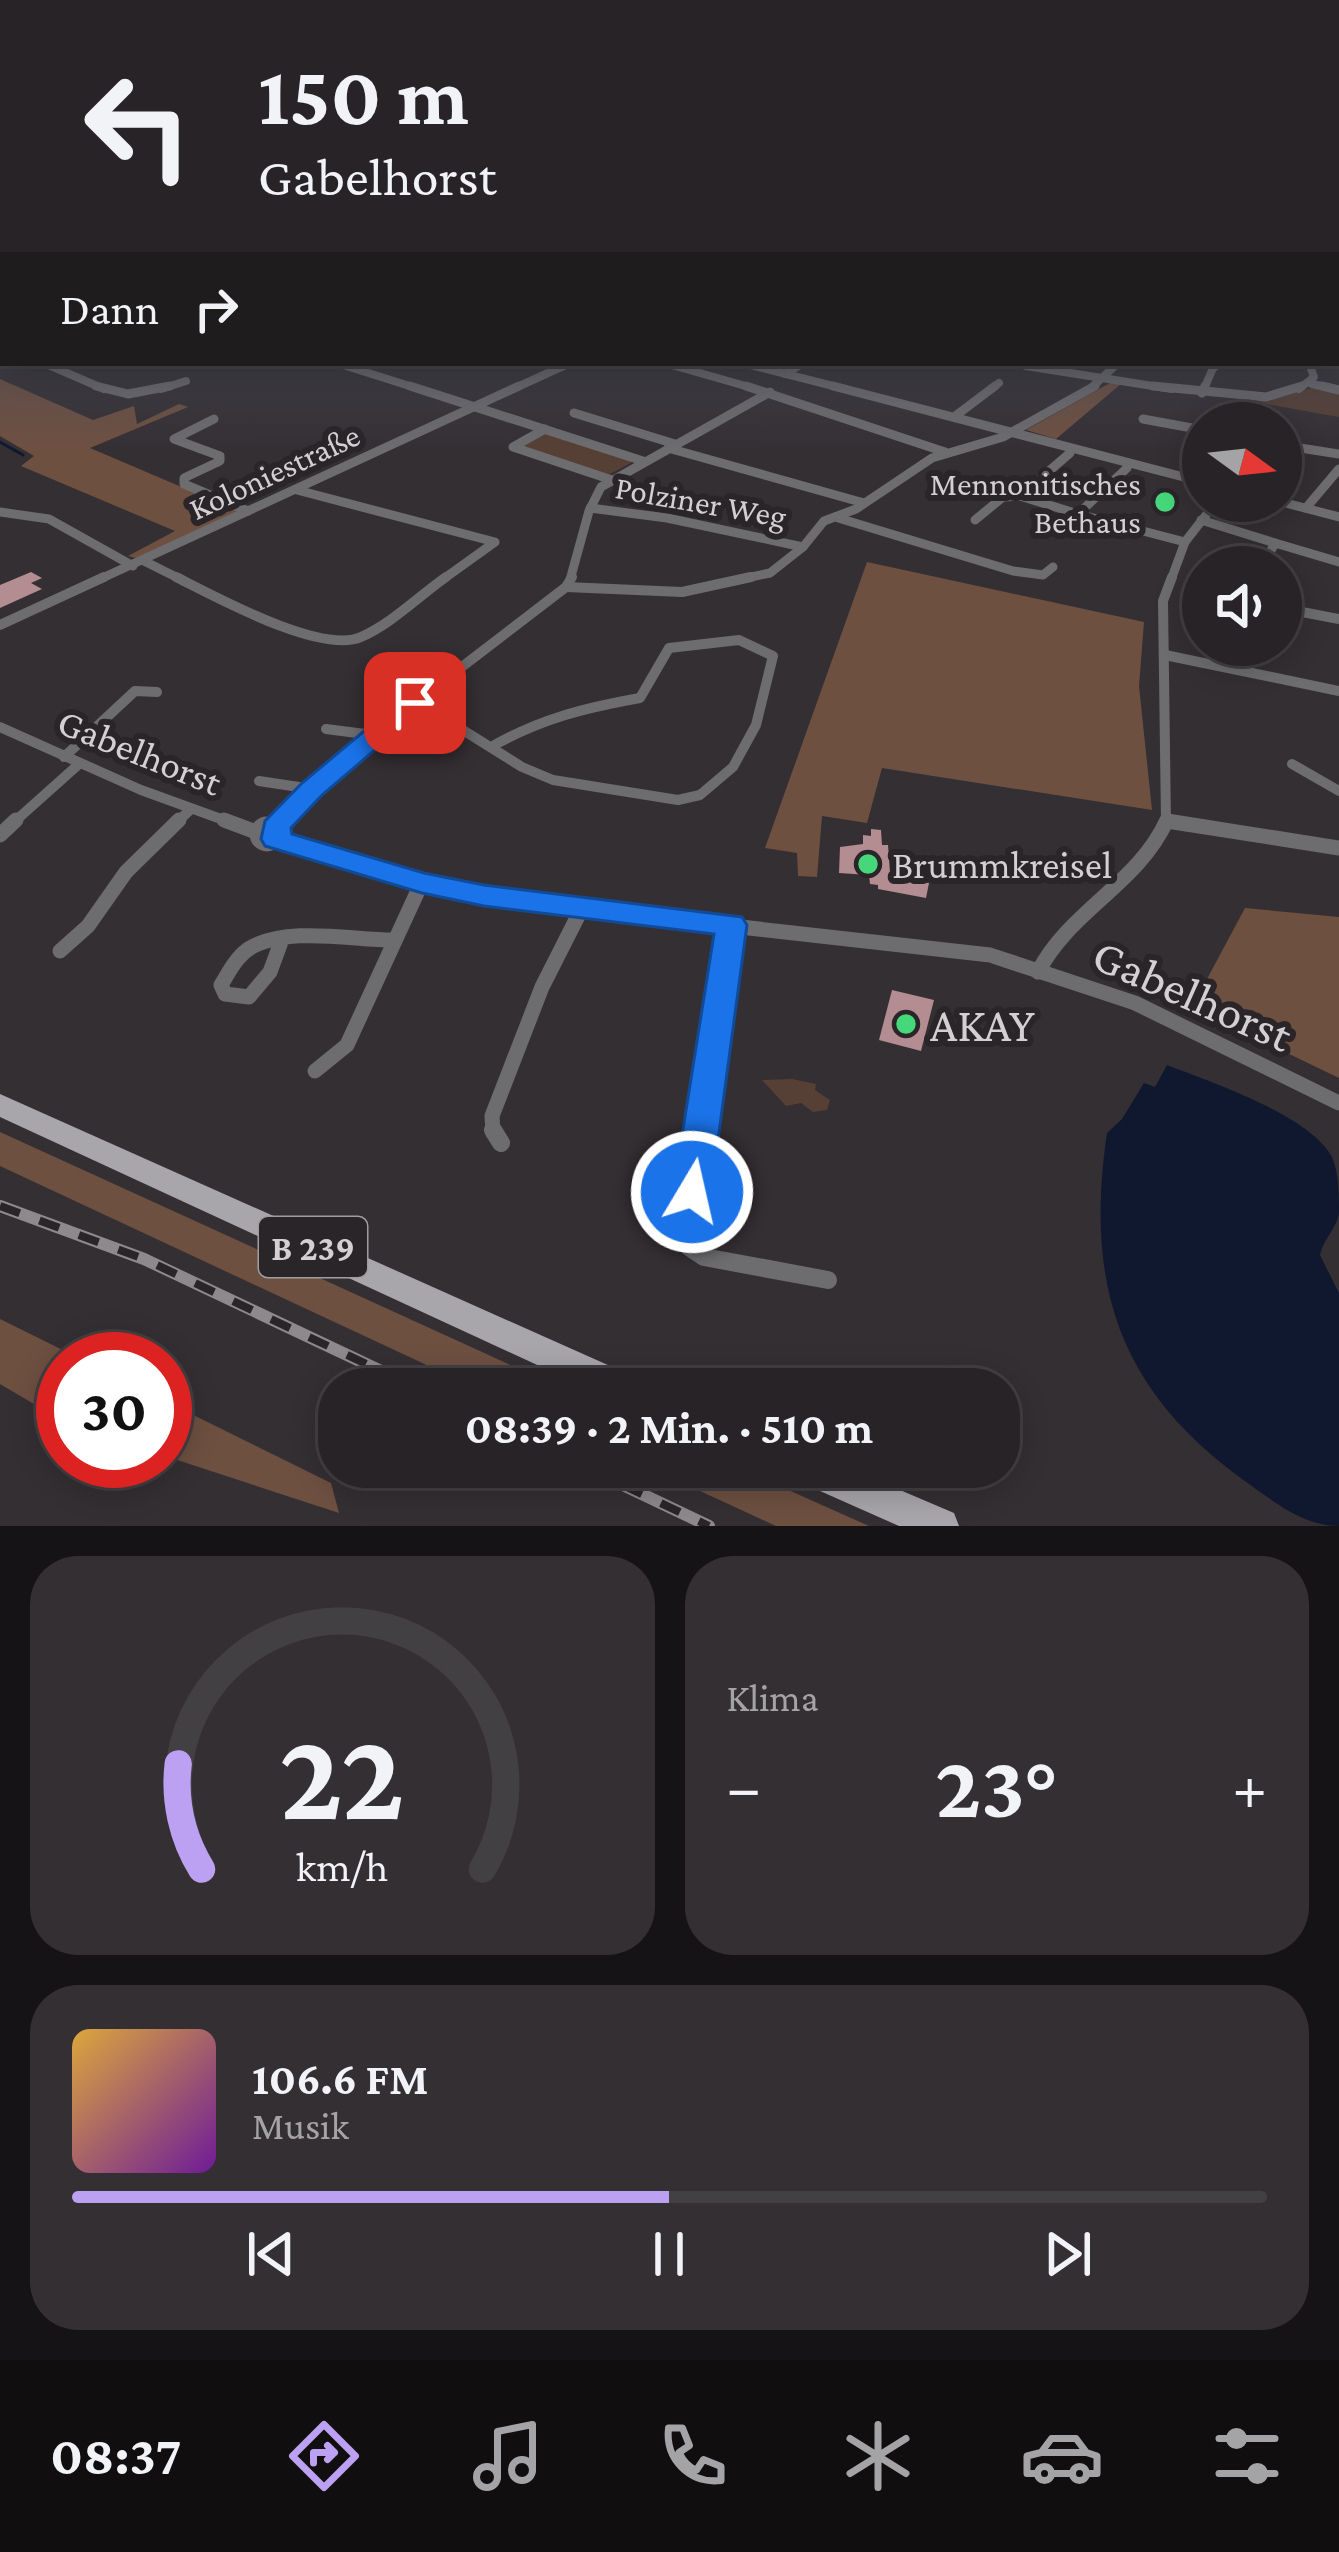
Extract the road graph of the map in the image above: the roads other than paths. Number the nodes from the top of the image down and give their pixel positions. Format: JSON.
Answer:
{"nodes":[{"id":1,"x":51,"y":366,"type":"edge"},
{"id":2,"x":357,"y":366,"type":"edge"},
{"id":3,"x":563,"y":366,"type":"edge"},
{"id":4,"x":676,"y":366,"type":"edge"},
{"id":5,"x":754,"y":366,"type":"edge"},
{"id":6,"x":798,"y":366,"type":"edge"},
{"id":7,"x":1026,"y":366,"type":"dead end"},
{"id":8,"x":1116,"y":366,"type":"edge"},
{"id":9,"x":1217,"y":366,"type":"edge"},
{"id":10,"x":1310,"y":366,"type":"edge"},
{"id":11,"x":785,"y":374,"type":"junction"},
{"id":12,"x":1106,"y":378,"type":"junction"},
{"id":13,"x":186,"y":381,"type":"dead end"},
{"id":14,"x":999,"y":383,"type":"dead end"},
{"id":15,"x":1312,"y":384,"type":"junction"},
{"id":16,"x":1339,"y":390,"type":"edge"},
{"id":17,"x":770,"y":392,"type":"junction"},
{"id":18,"x":1202,"y":393,"type":"junction"},
{"id":19,"x":1245,"y":397,"type":"junction"},
{"id":20,"x":1248,"y":402,"type":"edge"},
{"id":21,"x":476,"y":406,"type":"junction"},
{"id":22,"x":574,"y":413,"type":"dead end"},
{"id":23,"x":954,"y":417,"type":"junction"},
{"id":24,"x":214,"y":419,"type":"dead end"},
{"id":25,"x":1144,"y":419,"type":"dead end"},
{"id":26,"x":1182,"y":426,"type":"edge"},
{"id":27,"x":545,"y":429,"type":"junction"},
{"id":28,"x":1011,"y":432,"type":"junction"},
{"id":29,"x":672,"y":446,"type":"junction"},
{"id":30,"x":1302,"y":448,"type":"edge"},
{"id":31,"x":945,"y":452,"type":"junction"},
{"id":32,"x":1070,"y":453,"type":"dead end"},
{"id":33,"x":1339,"y":454,"type":"edge"},
{"id":34,"x":644,"y":461,"type":"junction"},
{"id":35,"x":1127,"y":468,"type":"dead end"},
{"id":36,"x":1339,"y":469,"type":"edge"},
{"id":37,"x":1182,"y":477,"type":"edge"},
{"id":38,"x":612,"y":480,"type":"junction"},
{"id":39,"x":296,"y":489,"type":"junction"},
{"id":40,"x":1020,"y":496,"type":"junction"},
{"id":41,"x":864,"y":503,"type":"junction"},
{"id":42,"x":1302,"y":507,"type":"edge"},
{"id":43,"x":590,"y":508,"type":"junction"},
{"id":44,"x":1306,"y":508,"type":"junction"},
{"id":45,"x":248,"y":511,"type":"junction"},
{"id":46,"x":0,"y":512,"type":"edge"},
{"id":47,"x":1078,"y":514,"type":"junction"},
{"id":48,"x":834,"y":517,"type":"junction"},
{"id":49,"x":1339,"y":517,"type":"edge"},
{"id":50,"x":975,"y":520,"type":"dead end"},
{"id":51,"x":1200,"y":522,"type":"edge"},
{"id":52,"x":1207,"y":522,"type":"edge"},
{"id":53,"x":1185,"y":542,"type":"junction"},
{"id":54,"x":1275,"y":543,"type":"junction"},
{"id":55,"x":1273,"y":546,"type":"edge"},
{"id":56,"x":803,"y":547,"type":"junction"},
{"id":57,"x":1339,"y":562,"type":"edge"},
{"id":58,"x":139,"y":564,"type":"junction"},
{"id":59,"x":1053,"y":566,"type":"dead end"},
{"id":60,"x":566,"y":587,"type":"junction"},
{"id":61,"x":1302,"y":612,"type":"edge"},
{"id":62,"x":1339,"y":619,"type":"edge"},
{"id":63,"x":0,"y":625,"type":"edge"},
{"id":64,"x":1165,"y":655,"type":"junction"},
{"id":65,"x":158,"y":692,"type":"dead end"},
{"id":66,"x":1339,"y":692,"type":"edge"},
{"id":67,"x":408,"y":708,"type":"junction"},
{"id":68,"x":0,"y":727,"type":"edge"},
{"id":69,"x":326,"y":728,"type":"dead end"},
{"id":70,"x":373,"y":735,"type":"junction"},
{"id":71,"x":490,"y":747,"type":"junction"},
{"id":72,"x":64,"y":757,"type":"junction"},
{"id":73,"x":79,"y":764,"type":"junction"},
{"id":74,"x":1292,"y":764,"type":"dead end"},
{"id":75,"x":259,"y":781,"type":"dead end"},
{"id":76,"x":312,"y":789,"type":"junction"},
{"id":77,"x":1339,"y":791,"type":"edge"},
{"id":78,"x":190,"y":810,"type":"junction"},
{"id":79,"x":1167,"y":821,"type":"junction"},
{"id":80,"x":275,"y":833,"type":"junction"},
{"id":81,"x":0,"y":835,"type":"edge"},
{"id":82,"x":1339,"y":848,"type":"edge"},
{"id":83,"x":422,"y":883,"type":"junction"},
{"id":84,"x":581,"y":910,"type":"junction"},
{"id":85,"x":731,"y":925,"type":"junction"},
{"id":86,"x":393,"y":940,"type":"junction"},
{"id":87,"x":281,"y":942,"type":"junction"},
{"id":88,"x":60,"y":951,"type":"dead end"},
{"id":89,"x":1037,"y":972,"type":"junction"},
{"id":90,"x":315,"y":1071,"type":"dead end"},
{"id":91,"x":1339,"y":1103,"type":"edge"},
{"id":92,"x":0,"y":1105,"type":"edge"},
{"id":93,"x":501,"y":1144,"type":"dead end"},
{"id":94,"x":828,"y":1280,"type":"dead end"},
{"id":95,"x":579,"y":1368,"type":"edge"},
{"id":96,"x":853,"y":1488,"type":"edge"},
{"id":97,"x":941,"y":1526,"type":"edge"}],
"edges":[{"from":1,"to":13,"type":"street"},
{"from":2,"to":21,"type":"street"},
{"from":3,"to":21,"type":"street","name":"Koloniestraße"},
{"from":4,"to":17,"type":"street"},
{"from":5,"to":11,"type":"street"},
{"from":6,"to":11,"type":"street"},
{"from":7,"to":12,"type":"street"},
{"from":8,"to":12,"type":"street"},
{"from":9,"to":18,"type":"street"},
{"from":10,"to":15,"type":"street"},
{"from":11,"to":23,"type":"street"},
{"from":12,"to":18,"type":"street"},
{"from":12,"to":28,"type":"street"},
{"from":14,"to":23,"type":"street"},
{"from":15,"to":16,"type":"street"},
{"from":15,"to":19,"type":"street"},
{"from":17,"to":29,"type":"street"},
{"from":17,"to":31,"type":"street"},
{"from":18,"to":19,"type":"street"},
{"from":19,"to":20,"type":"street"},
{"from":21,"to":27,"type":"street"},
{"from":21,"to":39,"type":"street","name":"Koloniestraße"},
{"from":22,"to":29,"type":"street"},
{"from":23,"to":28,"type":"street"},
{"from":24,"to":45,"type":"street"},
{"from":25,"to":26,"type":"street"},
{"from":27,"to":34,"type":"street"},
{"from":27,"to":38,"type":"street"},
{"from":28,"to":31,"type":"street"},
{"from":28,"to":37,"type":"street"},
{"from":29,"to":34,"type":"street"},
{"from":29,"to":41,"type":"street"},
{"from":30,"to":33,"type":"street"},
{"from":31,"to":41,"type":"street"},
{"from":32,"to":40,"type":"street"},
{"from":34,"to":38,"type":"street"},
{"from":35,"to":47,"type":"street"},
{"from":36,"to":44,"type":"street"},
{"from":38,"to":43,"type":"street"},
{"from":39,"to":45,"type":"street","name":"Koloniestraße"},
{"from":39,"to":58,"type":"street"},
{"from":40,"to":47,"type":"street"},
{"from":40,"to":50,"type":"street"},
{"from":41,"to":48,"type":"street"},
{"from":42,"to":44,"type":"street"},
{"from":43,"to":56,"type":"street","name":"Polziner Weg"},
{"from":43,"to":60,"type":"street"},
{"from":44,"to":49,"type":"street"},
{"from":45,"to":58,"type":"street","name":"Koloniestraße"},
{"from":46,"to":58,"type":"street"},
{"from":47,"to":53,"type":"street"},
{"from":48,"to":56,"type":"street"},
{"from":48,"to":59,"type":"street"},
{"from":51,"to":53,"type":"street"},
{"from":52,"to":54,"type":"street"},
{"from":53,"to":64,"type":"street"},
{"from":54,"to":55,"type":"street"},
{"from":54,"to":57,"type":"street"},
{"from":56,"to":60,"type":"street"},
{"from":58,"to":63,"type":"street","name":"Koloniestraße"},
{"from":60,"to":67,"type":"street"},
{"from":61,"to":62,"type":"street"},
{"from":64,"to":66,"type":"street"},
{"from":64,"to":79,"type":"street"},
{"from":65,"to":72,"type":"street"},
{"from":67,"to":70,"type":"street"},
{"from":67,"to":71,"type":"street"},
{"from":68,"to":72,"type":"street","name":"Gabelhorst"},
{"from":69,"to":70,"type":"street"},
{"from":70,"to":76,"type":"street"},
{"from":71,"to":71,"type":"street"},
{"from":72,"to":73,"type":"street","name":"Gabelhorst"},
{"from":73,"to":78,"type":"street","name":"Gabelhorst"},
{"from":73,"to":81,"type":"street"},
{"from":74,"to":77,"type":"street"},
{"from":75,"to":76,"type":"street"},
{"from":76,"to":80,"type":"street"},
{"from":78,"to":80,"type":"street","name":"Gabelhorst"},
{"from":78,"to":88,"type":"street"},
{"from":79,"to":82,"type":"street"},
{"from":79,"to":89,"type":"street"},
{"from":80,"to":83,"type":"street","name":"Gabelhorst"},
{"from":83,"to":84,"type":"street","name":"Gabelhorst"},
{"from":83,"to":86,"type":"street"},
{"from":84,"to":85,"type":"street","name":"Gabelhorst"},
{"from":84,"to":93,"type":"street"},
{"from":85,"to":89,"type":"street","name":"Gabelhorst"},
{"from":85,"to":94,"type":"street"},
{"from":86,"to":87,"type":"street"},
{"from":86,"to":90,"type":"street"},
{"from":87,"to":87,"type":"street"},
{"from":89,"to":91,"type":"street","name":"Gabelhorst"},
{"from":92,"to":95,"type":"main road","number":"B 239"},
{"from":96,"to":97,"type":"main road"}]}
